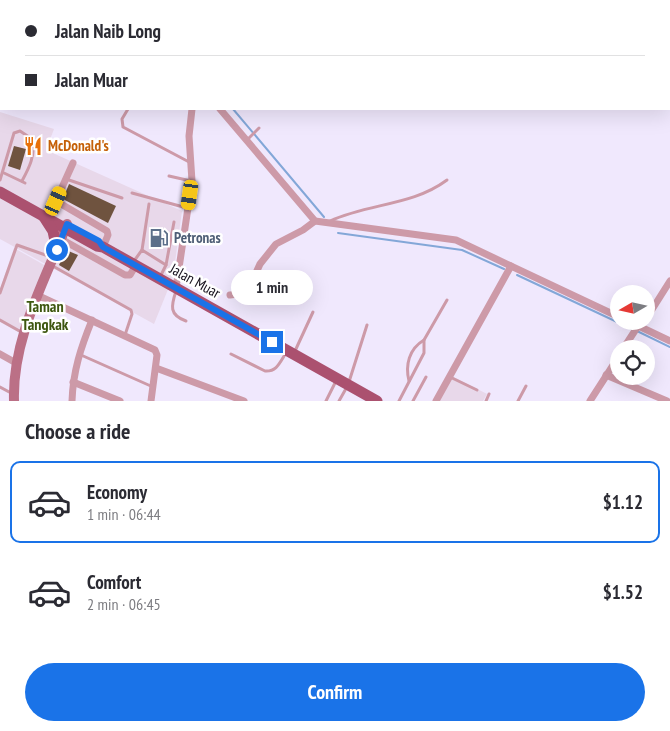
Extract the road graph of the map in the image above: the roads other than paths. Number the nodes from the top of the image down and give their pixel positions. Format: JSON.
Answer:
{"nodes":[{"id":1,"x":127,"y":110,"type":"edge"},
{"id":2,"x":192,"y":110,"type":"edge"},
{"id":3,"x":221,"y":110,"type":"edge"},
{"id":4,"x":259,"y":128,"type":"dead end"},
{"id":5,"x":248,"y":140,"type":"junction"},
{"id":6,"x":73,"y":162,"type":"dead end"},
{"id":7,"x":192,"y":163,"type":"junction"},
{"id":8,"x":4,"y":173,"type":"junction"},
{"id":9,"x":169,"y":176,"type":"dead end"},
{"id":10,"x":66,"y":178,"type":"junction"},
{"id":11,"x":0,"y":180,"type":"edge"},
{"id":12,"x":447,"y":180,"type":"dead end"},
{"id":13,"x":192,"y":181,"type":"junction"},
{"id":14,"x":0,"y":187,"type":"edge"},
{"id":15,"x":0,"y":192,"type":"edge"},
{"id":16,"x":132,"y":193,"type":"dead end"},
{"id":17,"x":122,"y":198,"type":"dead end"},
{"id":18,"x":56,"y":201,"type":"junction"},
{"id":19,"x":149,"y":204,"type":"dead end"},
{"id":20,"x":188,"y":208,"type":"junction"},
{"id":21,"x":46,"y":215,"type":"junction"},
{"id":22,"x":315,"y":220,"type":"junction"},
{"id":23,"x":174,"y":222,"type":"dead end"},
{"id":24,"x":328,"y":222,"type":"junction"},
{"id":25,"x":65,"y":230,"type":"junction"},
{"id":26,"x":103,"y":247,"type":"junction"},
{"id":27,"x":142,"y":250,"type":"junction"},
{"id":28,"x":54,"y":258,"type":"junction"},
{"id":29,"x":134,"y":264,"type":"junction"},
{"id":30,"x":166,"y":265,"type":"junction"},
{"id":31,"x":511,"y":266,"type":"junction"},
{"id":32,"x":159,"y":278,"type":"junction"},
{"id":33,"x":670,"y":280,"type":"edge"},
{"id":34,"x":176,"y":288,"type":"junction"},
{"id":35,"x":0,"y":293,"type":"edge"},
{"id":36,"x":230,"y":295,"type":"dead end"},
{"id":37,"x":39,"y":296,"type":"junction"},
{"id":38,"x":446,"y":300,"type":"dead end"},
{"id":39,"x":655,"y":303,"type":"edge"},
{"id":40,"x":313,"y":312,"type":"dead end"},
{"id":41,"x":610,"y":313,"type":"edge"},
{"id":42,"x":0,"y":320,"type":"edge"},
{"id":43,"x":92,"y":320,"type":"junction"},
{"id":44,"x":186,"y":321,"type":"dead end"},
{"id":45,"x":367,"y":325,"type":"dead end"},
{"id":46,"x":648,"y":330,"type":"edge"},
{"id":47,"x":24,"y":333,"type":"junction"},
{"id":48,"x":125,"y":336,"type":"junction"},
{"id":49,"x":424,"y":340,"type":"junction"},
{"id":50,"x":670,"y":341,"type":"edge"},
{"id":51,"x":291,"y":352,"type":"junction"},
{"id":52,"x":0,"y":354,"type":"edge"},
{"id":53,"x":78,"y":354,"type":"junction"},
{"id":54,"x":232,"y":354,"type":"dead end"},
{"id":55,"x":16,"y":363,"type":"junction"},
{"id":56,"x":156,"y":368,"type":"junction"},
{"id":57,"x":610,"y":370,"type":"edge"},
{"id":58,"x":426,"y":376,"type":"dead end"},
{"id":59,"x":449,"y":376,"type":"junction"},
{"id":60,"x":606,"y":376,"type":"junction"},
{"id":61,"x":337,"y":379,"type":"junction"},
{"id":62,"x":73,"y":382,"type":"junction"},
{"id":63,"x":409,"y":382,"type":"junction"},
{"id":64,"x":348,"y":385,"type":"junction"},
{"id":65,"x":526,"y":386,"type":"dead end"},
{"id":66,"x":0,"y":387,"type":"edge"},
{"id":67,"x":153,"y":387,"type":"junction"},
{"id":68,"x":477,"y":390,"type":"dead end"},
{"id":69,"x":489,"y":394,"type":"dead end"},
{"id":70,"x":14,"y":398,"type":"edge"},
{"id":71,"x":72,"y":401,"type":"edge"},
{"id":72,"x":120,"y":401,"type":"edge"},
{"id":73,"x":151,"y":401,"type":"edge"},
{"id":74,"x":244,"y":401,"type":"edge"},
{"id":75,"x":326,"y":401,"type":"edge"},
{"id":76,"x":339,"y":401,"type":"edge"},
{"id":77,"x":377,"y":401,"type":"edge"},
{"id":78,"x":399,"y":401,"type":"edge"},
{"id":79,"x":412,"y":401,"type":"edge"},
{"id":80,"x":436,"y":401,"type":"edge"},
{"id":81,"x":486,"y":401,"type":"edge"},
{"id":82,"x":518,"y":401,"type":"edge"},
{"id":83,"x":590,"y":401,"type":"edge"},
{"id":84,"x":667,"y":401,"type":"edge"}],
"edges":[{"from":1,"to":7,"type":"lane"},
{"from":2,"to":7,"type":"street"},
{"from":3,"to":5,"type":"street"},
{"from":4,"to":5,"type":"lane"},
{"from":5,"to":22,"type":"street"},
{"from":6,"to":10,"type":"street"},
{"from":7,"to":13,"type":"street"},
{"from":8,"to":8,"type":"lane"},
{"from":8,"to":11,"type":"lane"},
{"from":9,"to":13,"type":"lane"},
{"from":10,"to":17,"type":"lane"},
{"from":10,"to":18,"type":"street"},
{"from":12,"to":24,"type":"lane"},
{"from":13,"to":20,"type":"street"},
{"from":14,"to":21,"type":"main road","name":"Jalan Muar"},
{"from":15,"to":21,"type":"main road","name":"Jalan Muar"},
{"from":16,"to":20,"type":"lane"},
{"from":18,"to":21,"type":"street"},
{"from":18,"to":26,"type":"street"},
{"from":19,"to":27,"type":"lane"},
{"from":20,"to":34,"type":"street"},
{"from":21,"to":25,"type":"main road","name":"Jalan Muar"},
{"from":21,"to":28,"type":"main road"},
{"from":22,"to":24,"type":"street"},
{"from":22,"to":36,"type":"street"},
{"from":23,"to":30,"type":"lane"},
{"from":24,"to":31,"type":"street"},
{"from":25,"to":26,"type":"main road","name":"Jalan Muar"},
{"from":25,"to":28,"type":"main road"},
{"from":25,"to":29,"type":"street"},
{"from":26,"to":29,"type":"main road","name":"Jalan Muar"},
{"from":27,"to":29,"type":"lane"},
{"from":27,"to":30,"type":"lane"},
{"from":28,"to":35,"type":"lane"},
{"from":28,"to":37,"type":"main road"},
{"from":28,"to":48,"type":"lane"},
{"from":29,"to":32,"type":"main road","name":"Jalan Muar"},
{"from":30,"to":32,"type":"lane"},
{"from":31,"to":41,"type":"street"},
{"from":31,"to":59,"type":"street"},
{"from":32,"to":34,"type":"main road","name":"Jalan Muar"},
{"from":33,"to":39,"type":"street"},
{"from":34,"to":44,"type":"lane"},
{"from":34,"to":51,"type":"main road","name":"Jalan Muar"},
{"from":37,"to":43,"type":"street"},
{"from":37,"to":47,"type":"main road"},
{"from":38,"to":49,"type":"lane"},
{"from":40,"to":51,"type":"lane"},
{"from":42,"to":47,"type":"lane"},
{"from":43,"to":48,"type":"street"},
{"from":43,"to":53,"type":"street"},
{"from":45,"to":64,"type":"lane"},
{"from":46,"to":50,"type":"street"},
{"from":47,"to":55,"type":"main road"},
{"from":48,"to":56,"type":"street"},
{"from":49,"to":63,"type":"lane"},
{"from":49,"to":63,"type":"lane"},
{"from":51,"to":54,"type":"lane"},
{"from":51,"to":61,"type":"main road","name":"Jalan Muar"},
{"from":52,"to":55,"type":"street"},
{"from":53,"to":62,"type":"street"},
{"from":53,"to":67,"type":"lane"},
{"from":55,"to":70,"type":"main road"},
{"from":56,"to":67,"type":"street"},
{"from":56,"to":74,"type":"street"},
{"from":57,"to":60,"type":"street"},
{"from":58,"to":79,"type":"lane"},
{"from":59,"to":68,"type":"lane"},
{"from":59,"to":80,"type":"street"},
{"from":60,"to":83,"type":"street"},
{"from":60,"to":84,"type":"street"},
{"from":61,"to":64,"type":"main road","name":"Jalan Muar"},
{"from":61,"to":75,"type":"lane"},
{"from":62,"to":71,"type":"street"},
{"from":62,"to":72,"type":"street"},
{"from":63,"to":78,"type":"lane"},
{"from":64,"to":76,"type":"lane"},
{"from":64,"to":77,"type":"main road","name":"Jalan Muar"},
{"from":65,"to":82,"type":"lane"},
{"from":66,"to":70,"type":"lane"},
{"from":67,"to":73,"type":"street"},
{"from":69,"to":81,"type":"lane"}]}
